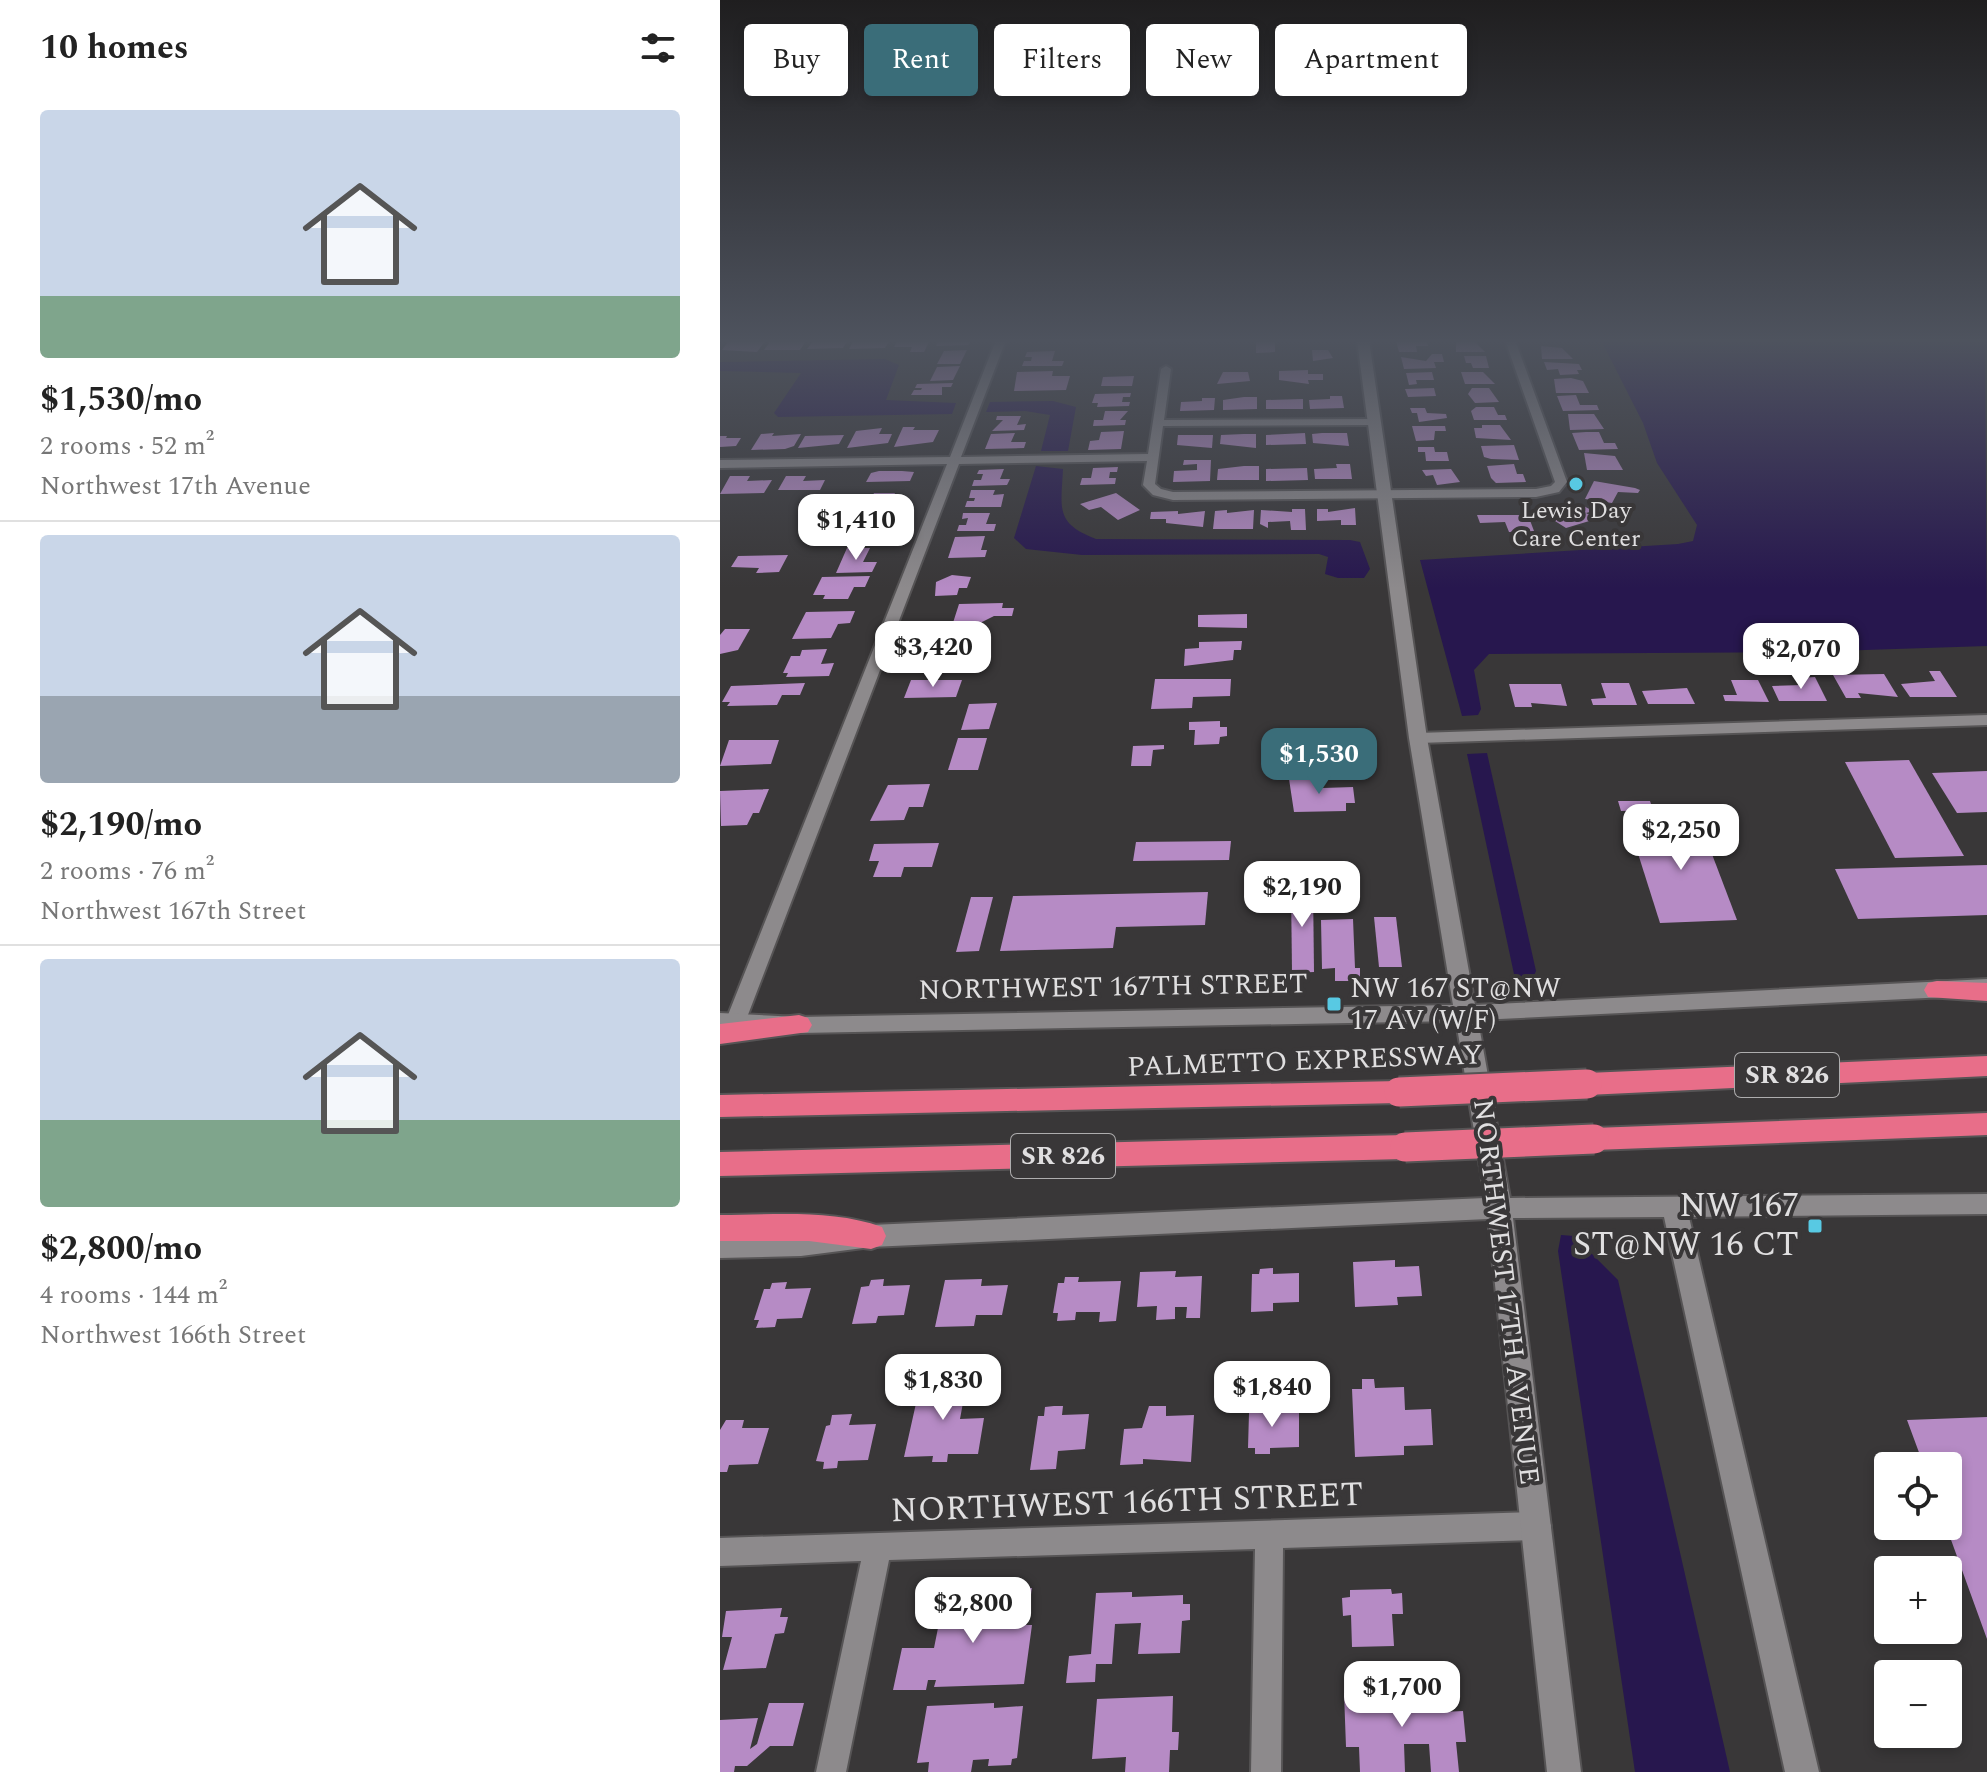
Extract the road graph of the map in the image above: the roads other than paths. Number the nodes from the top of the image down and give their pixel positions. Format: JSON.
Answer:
{"nodes":[{"id":1,"x":1374,"y":422,"type":"edge"},
{"id":2,"x":968,"y":423,"type":"edge"},
{"id":3,"x":1156,"y":423,"type":"joint"},
{"id":4,"x":1223,"y":423,"type":"edge"},
{"id":5,"x":1540,"y":423,"type":"edge"},
{"id":6,"x":1151,"y":457,"type":"junction"},
{"id":7,"x":953,"y":460,"type":"junction"},
{"id":8,"x":720,"y":464,"type":"edge"},
{"id":9,"x":1387,"y":497,"type":"junction"},
{"id":10,"x":1987,"y":720,"type":"edge"},
{"id":11,"x":1418,"y":738,"type":"junction"},
{"id":12,"x":1987,"y":989,"type":"edge"},
{"id":13,"x":1937,"y":990,"type":"joint"},
{"id":14,"x":1467,"y":1013,"type":"junction"},
{"id":15,"x":725,"y":1025,"type":"edge"},
{"id":16,"x":799,"y":1025,"type":"joint"},
{"id":17,"x":1987,"y":1066,"type":"edge"},
{"id":18,"x":720,"y":1106,"type":"edge"},
{"id":19,"x":1987,"y":1124,"type":"edge"},
{"id":20,"x":720,"y":1164,"type":"edge"},
{"id":21,"x":1987,"y":1204,"type":"edge"},
{"id":22,"x":1674,"y":1207,"type":"junction"},
{"id":23,"x":1499,"y":1208,"type":"junction"},
{"id":24,"x":720,"y":1228,"type":"edge"},
{"id":25,"x":871,"y":1236,"type":"junction"},
{"id":26,"x":720,"y":1247,"type":"edge"},
{"id":27,"x":1537,"y":1526,"type":"junction"},
{"id":28,"x":1269,"y":1535,"type":"junction"},
{"id":29,"x":878,"y":1547,"type":"junction"},
{"id":30,"x":720,"y":1552,"type":"edge"},
{"id":31,"x":831,"y":1772,"type":"edge"},
{"id":32,"x":1266,"y":1772,"type":"edge"},
{"id":33,"x":1564,"y":1772,"type":"edge"},
{"id":34,"x":1802,"y":1772,"type":"edge"}],
"edges":[{"from":1,"to":9,"type":"street","name":"NORTHWEST 17TH AVENUE"},
{"from":2,"to":7,"type":"street"},
{"from":3,"to":4,"type":"street"},
{"from":3,"to":6,"type":"street"},
{"from":5,"to":9,"type":"street"},
{"from":6,"to":7,"type":"street"},
{"from":6,"to":9,"type":"street"},
{"from":7,"to":8,"type":"street"},
{"from":7,"to":15,"type":"street"},
{"from":9,"to":11,"type":"street","name":"NORTHWEST 17TH AVENUE"},
{"from":10,"to":11,"type":"street"},
{"from":11,"to":14,"type":"street","name":"NORTHWEST 17TH AVENUE"},
{"from":12,"to":13,"type":"highway"},
{"from":13,"to":14,"type":"street","name":"NORTHWEST 167TH STREET"},
{"from":14,"to":16,"type":"street","name":"NORTHWEST 167TH STREET"},
{"from":14,"to":23,"type":"street","name":"NORTHWEST 17TH AVENUE"},
{"from":15,"to":16,"type":"highway"},
{"from":17,"to":18,"type":"highway","name":"PALMETTO EXPRESSWAY","number":"SR 826","bridge":true},
{"from":19,"to":20,"type":"highway","number":"SR 826","bridge":true},
{"from":21,"to":22,"type":"street"},
{"from":22,"to":23,"type":"street"},
{"from":22,"to":34,"type":"street"},
{"from":23,"to":25,"type":"street"},
{"from":23,"to":27,"type":"street","name":"NORTHWEST 17TH AVENUE"},
{"from":24,"to":25,"type":"highway"},
{"from":25,"to":26,"type":"street"},
{"from":27,"to":28,"type":"street","name":"NORTHWEST 166TH STREET"},
{"from":27,"to":33,"type":"street","name":"NORTHWEST 17TH AVENUE"},
{"from":28,"to":29,"type":"street","name":"NORTHWEST 166TH STREET"},
{"from":28,"to":32,"type":"street"},
{"from":29,"to":30,"type":"street","name":"NORTHWEST 166TH STREET"},
{"from":29,"to":31,"type":"street"}]}
